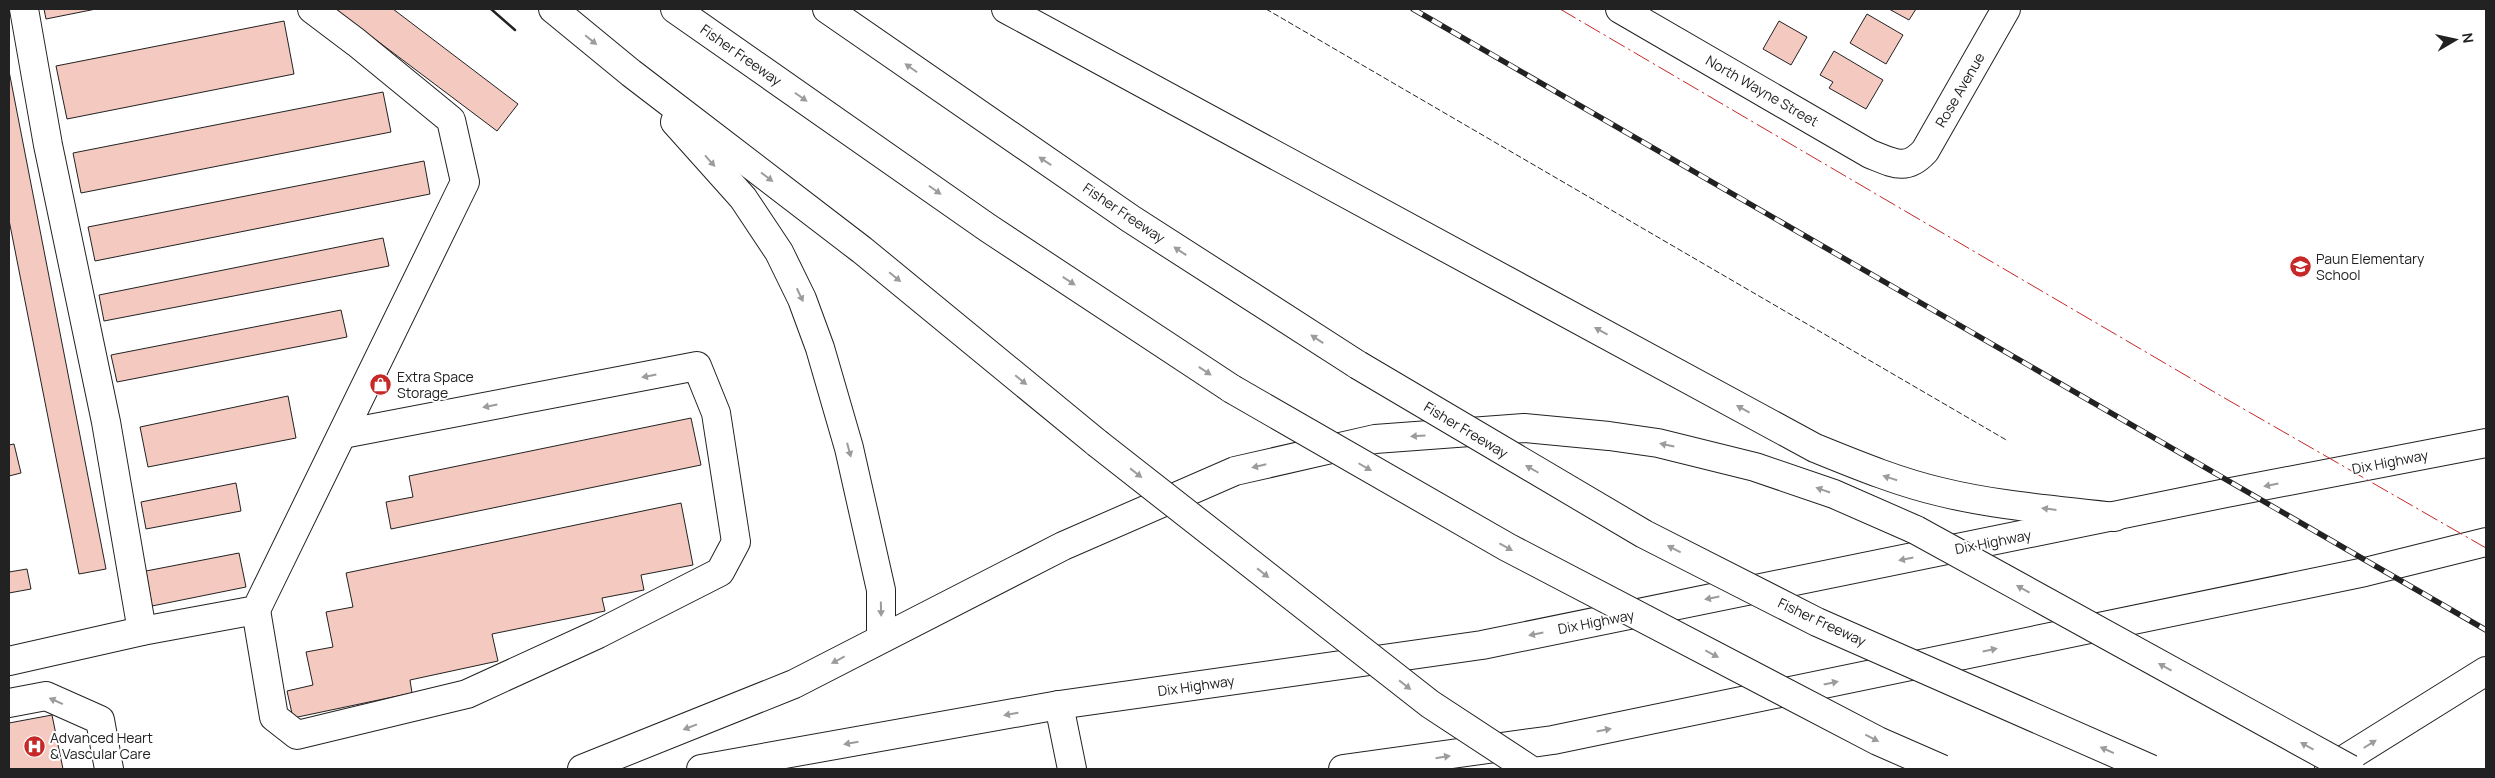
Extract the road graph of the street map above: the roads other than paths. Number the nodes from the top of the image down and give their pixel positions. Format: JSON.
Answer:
{"nodes":[{"id":1,"x":24,"y":9,"type":"edge"},
{"id":2,"x":312,"y":9,"type":"edge"},
{"id":3,"x":553,"y":9,"type":"edge"},
{"id":4,"x":675,"y":9,"type":"edge"},
{"id":5,"x":826,"y":9,"type":"edge"},
{"id":6,"x":1006,"y":9,"type":"edge"},
{"id":7,"x":1620,"y":9,"type":"edge"},
{"id":8,"x":2006,"y":9,"type":"edge"},
{"id":9,"x":631,"y":73,"type":"junction"},
{"id":10,"x":1907,"y":164,"type":"joint"},
{"id":11,"x":343,"y":434,"type":"junction"},
{"id":12,"x":2486,"y":443,"type":"edge"},
{"id":13,"x":2115,"y":517,"type":"junction"},
{"id":14,"x":2486,"y":542,"type":"edge"},
{"id":15,"x":256,"y":610,"type":"junction"},
{"id":16,"x":142,"y":631,"type":"junction"},
{"id":17,"x":882,"y":638,"type":"junction"},
{"id":18,"x":9,"y":661,"type":"edge"},
{"id":19,"x":2486,"y":671,"type":"edge"},
{"id":20,"x":9,"y":703,"type":"edge"},
{"id":21,"x":1059,"y":705,"type":"junction"},
{"id":22,"x":109,"y":769,"type":"edge"},
{"id":23,"x":582,"y":769,"type":"edge"},
{"id":24,"x":701,"y":769,"type":"edge"},
{"id":25,"x":1072,"y":769,"type":"edge"},
{"id":26,"x":1343,"y":769,"type":"edge"},
{"id":27,"x":1528,"y":769,"type":"edge"},
{"id":28,"x":1942,"y":769,"type":"edge"},
{"id":29,"x":2152,"y":769,"type":"edge"},
{"id":30,"x":2329,"y":769,"type":"edge"},
{"id":31,"x":2350,"y":769,"type":"edge"}],
"edges":[{"from":1,"to":16,"type":"main road"},
{"from":2,"to":11,"type":"main road"},
{"from":3,"to":9,"type":"main road","one_way":true},
{"from":4,"to":28,"type":"main road","name":"Fisher Freeway","one_way":true,"bridge":true},
{"from":29,"to":5,"type":"main road","name":"Fisher Freeway","one_way":true,"bridge":true},
{"from":13,"to":6,"type":"main road","one_way":true},
{"from":7,"to":10,"type":"main road","name":"North Wayne Street"},
{"from":8,"to":10,"type":"main road","name":"Rose Avenue"},
{"from":9,"to":17,"type":"main road","one_way":true},
{"from":9,"to":27,"type":"main road","one_way":true,"bridge":true},
{"from":11,"to":15,"type":"main road"},
{"from":15,"to":11,"type":"main road","one_way":true},
{"from":12,"to":13,"type":"main road","name":"Dix Highway","one_way":true},
{"from":13,"to":21,"type":"main road","name":"Dix Highway","one_way":true},
{"from":26,"to":14,"type":"main road","one_way":true},
{"from":15,"to":16,"type":"main road"},
{"from":16,"to":18,"type":"main road"},
{"from":17,"to":23,"type":"main road","one_way":true},
{"from":31,"to":17,"type":"main road","one_way":true,"bridge":true},
{"from":30,"to":19,"type":"main road","one_way":true},
{"from":22,"to":20,"type":"main road","one_way":true},
{"from":21,"to":24,"type":"main road","name":"Dix Highway","one_way":true},
{"from":21,"to":25,"type":"main road"}]}
